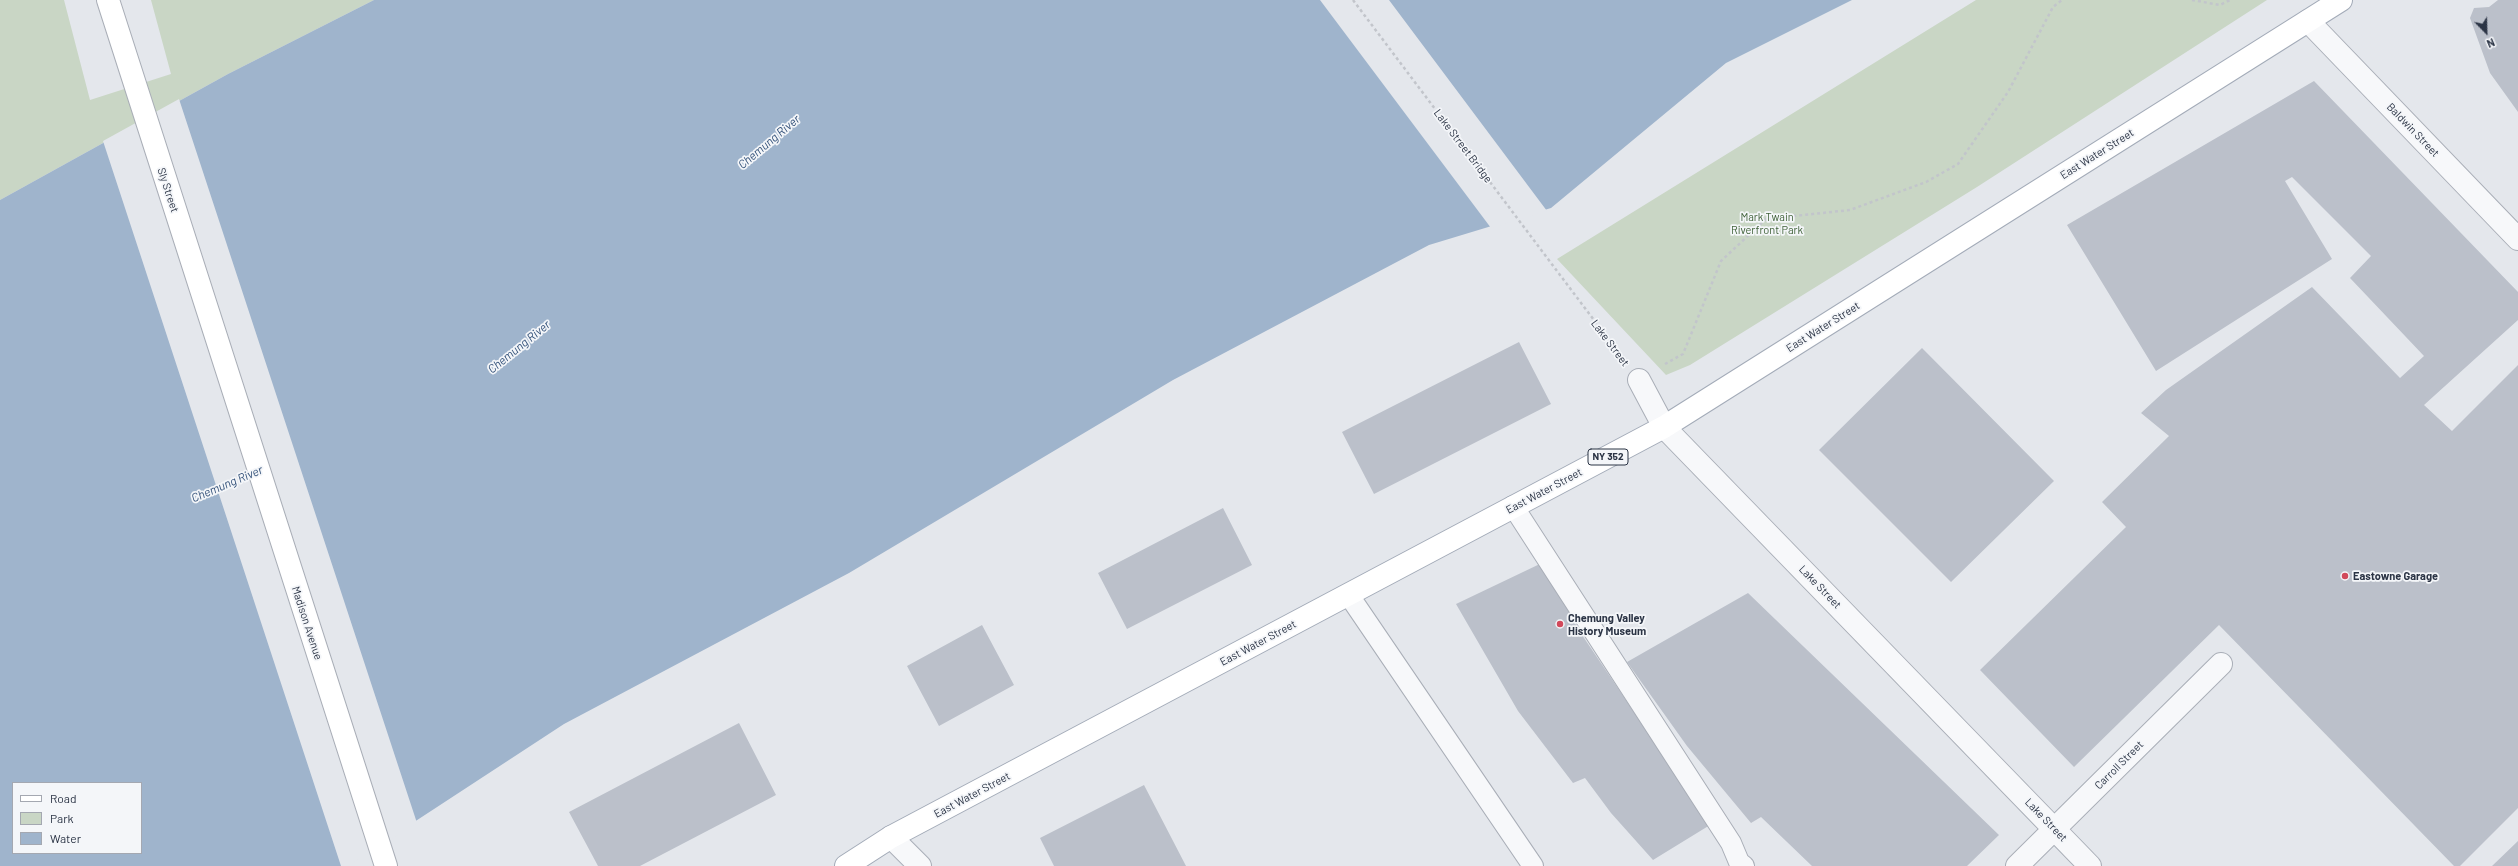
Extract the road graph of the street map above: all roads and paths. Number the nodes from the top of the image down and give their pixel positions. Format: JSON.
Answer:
{"nodes":[{"id":1,"x":108,"y":0,"type":"edge"},
{"id":2,"x":1354,"y":0,"type":"edge"},
{"id":3,"x":2062,"y":0,"type":"edge"},
{"id":4,"x":2192,"y":0,"type":"edge"},
{"id":5,"x":2230,"y":0,"type":"edge"},
{"id":6,"x":2341,"y":0,"type":"edge"},
{"id":7,"x":2308,"y":21,"type":"junction"},
{"id":8,"x":2518,"y":239,"type":"edge"},
{"id":9,"x":1572,"y":292,"type":"joint"},
{"id":10,"x":229,"y":379,"type":"joint"},
{"id":11,"x":1639,"y":380,"type":"junction"},
{"id":12,"x":1664,"y":427,"type":"junction"},
{"id":13,"x":1514,"y":506,"type":"junction"},
{"id":14,"x":1348,"y":594,"type":"junction"},
{"id":15,"x":2221,"y":664,"type":"dead end"},
{"id":16,"x":2054,"y":829,"type":"junction"},
{"id":17,"x":892,"y":837,"type":"junction"},
{"id":18,"x":1740,"y":865,"type":"edge"},
{"id":19,"x":386,"y":866,"type":"edge"},
{"id":20,"x":846,"y":866,"type":"edge"},
{"id":21,"x":920,"y":866,"type":"edge"},
{"id":22,"x":1533,"y":866,"type":"edge"},
{"id":23,"x":2017,"y":866,"type":"edge"},
{"id":24,"x":2090,"y":866,"type":"edge"}],
"edges":[{"from":1,"to":10,"type":"main road","name":"Sly Street"},
{"from":2,"to":9,"type":"path","name":"Lake Street Bridge"},
{"from":3,"to":11,"type":"path"},
{"from":4,"to":5,"type":"path"},
{"from":6,"to":7,"type":"main road","name":"East Water Street","number":"NY 352"},
{"from":7,"to":8,"type":"street","name":"Baldwin Street"},
{"from":7,"to":12,"type":"main road","name":"East Water Street","number":"NY 352"},
{"from":9,"to":11,"type":"path","name":"Lake Street"},
{"from":10,"to":19,"type":"main road","name":"Madison Avenue"},
{"from":11,"to":12,"type":"street","name":"Lake Street"},
{"from":12,"to":13,"type":"main road","name":"East Water Street","number":"NY 352"},
{"from":12,"to":16,"type":"street","name":"Lake Street"},
{"from":13,"to":14,"type":"main road","name":"East Water Street","number":"NY 352"},
{"from":13,"to":18,"type":"lane"},
{"from":14,"to":17,"type":"main road","name":"East Water Street","number":"NY 352"},
{"from":14,"to":22,"type":"lane"},
{"from":15,"to":16,"type":"street","name":"Carroll Street"},
{"from":16,"to":23,"type":"street","name":"Carroll Street"},
{"from":16,"to":24,"type":"street","name":"Lake Street"},
{"from":17,"to":20,"type":"main road","name":"East Water Street","number":"NY 352"},
{"from":17,"to":21,"type":"street"}]}
